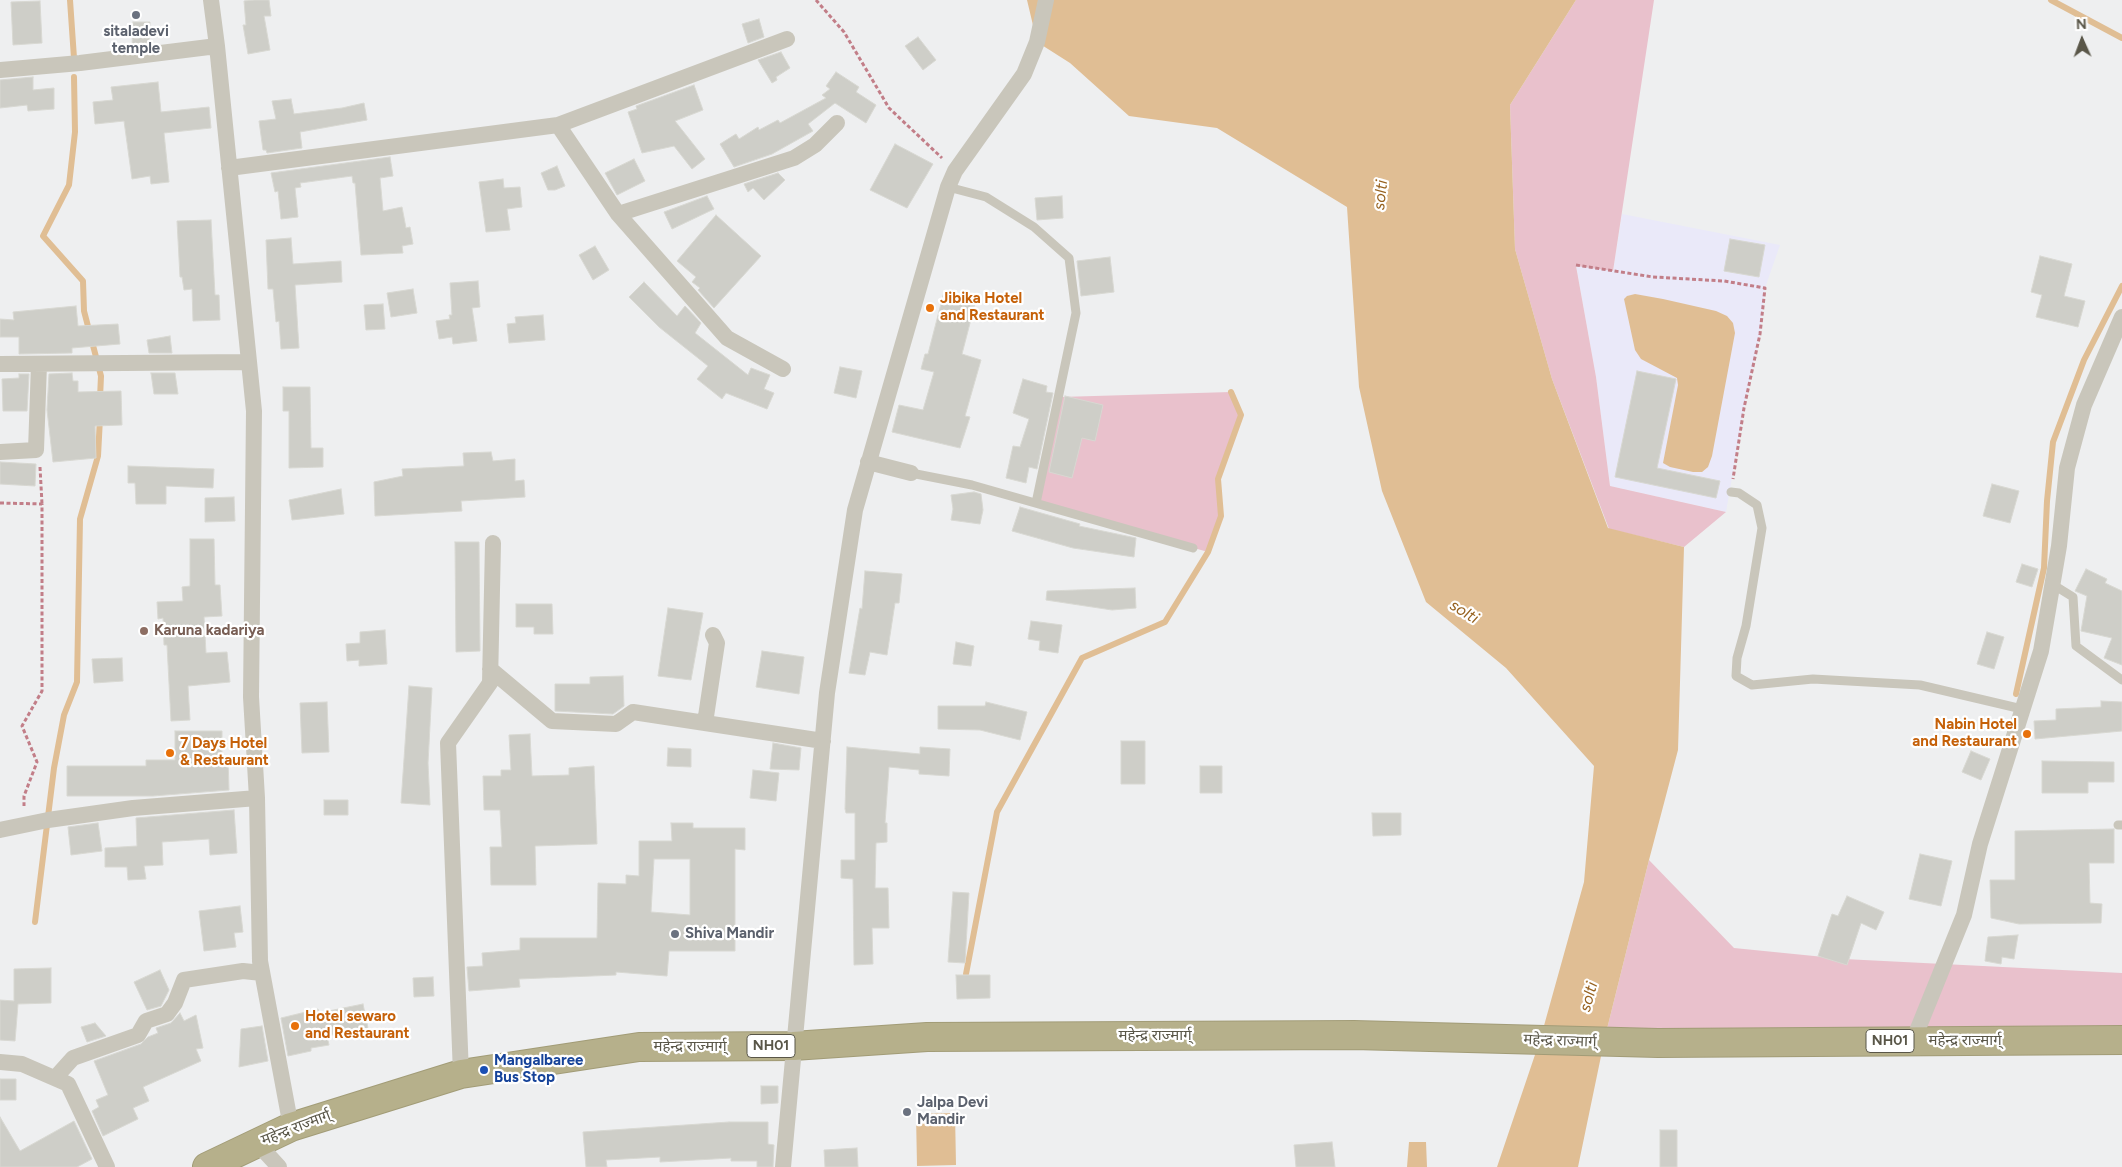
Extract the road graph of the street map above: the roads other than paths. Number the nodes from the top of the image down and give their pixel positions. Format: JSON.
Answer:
{"nodes":[{"id":1,"x":211,"y":0,"type":"edge"},
{"id":2,"x":1046,"y":0,"type":"edge"},
{"id":3,"x":786,"y":39,"type":"dead end"},
{"id":4,"x":217,"y":46,"type":"junction"},
{"id":5,"x":0,"y":70,"type":"edge"},
{"id":6,"x":837,"y":123,"type":"dead end"},
{"id":7,"x":558,"y":125,"type":"junction"},
{"id":8,"x":229,"y":168,"type":"junction"},
{"id":9,"x":948,"y":187,"type":"junction"},
{"id":10,"x":618,"y":214,"type":"junction"},
{"id":11,"x":2122,"y":317,"type":"edge"},
{"id":12,"x":249,"y":362,"type":"junction"},
{"id":13,"x":0,"y":364,"type":"edge"},
{"id":14,"x":39,"y":364,"type":"junction"},
{"id":15,"x":783,"y":369,"type":"dead end"},
{"id":16,"x":0,"y":452,"type":"edge"},
{"id":17,"x":868,"y":462,"type":"junction"},
{"id":18,"x":911,"y":473,"type":"joint"},
{"id":19,"x":1731,"y":492,"type":"road end"},
{"id":20,"x":1036,"y":503,"type":"junction"},
{"id":21,"x":493,"y":543,"type":"dead end"},
{"id":22,"x":1193,"y":548,"type":"dead end"},
{"id":23,"x":2052,"y":584,"type":"junction"},
{"id":24,"x":713,"y":635,"type":"dead end"},
{"id":25,"x":490,"y":669,"type":"junction"},
{"id":26,"x":2122,"y":680,"type":"edge"},
{"id":27,"x":2022,"y":709,"type":"junction"},
{"id":28,"x":705,"y":723,"type":"junction"},
{"id":29,"x":823,"y":741,"type":"junction"},
{"id":30,"x":257,"y":798,"type":"junction"},
{"id":31,"x":0,"y":830,"type":"edge"},
{"id":32,"x":262,"y":973,"type":"junction"},
{"id":33,"x":2122,"y":1040,"type":"edge"},
{"id":34,"x":1913,"y":1041,"type":"junction"},
{"id":35,"x":793,"y":1046,"type":"junction"},
{"id":36,"x":0,"y":1062,"type":"edge"},
{"id":37,"x":461,"y":1074,"type":"junction"},
{"id":38,"x":55,"y":1078,"type":"junction"},
{"id":39,"x":291,"y":1127,"type":"junction"},
{"id":40,"x":257,"y":1143,"type":"junction"},
{"id":41,"x":107,"y":1167,"type":"edge"},
{"id":42,"x":207,"y":1167,"type":"edge"},
{"id":43,"x":279,"y":1167,"type":"edge"},
{"id":44,"x":783,"y":1167,"type":"edge"}],
"edges":[{"from":1,"to":4,"type":"street"},
{"from":2,"to":9,"type":"street"},
{"from":3,"to":7,"type":"street"},
{"from":4,"to":5,"type":"street"},
{"from":4,"to":8,"type":"street"},
{"from":6,"to":10,"type":"street"},
{"from":7,"to":8,"type":"street"},
{"from":7,"to":10,"type":"street"},
{"from":8,"to":12,"type":"street"},
{"from":9,"to":17,"type":"street"},
{"from":9,"to":20,"type":"lane"},
{"from":10,"to":15,"type":"street"},
{"from":11,"to":23,"type":"street"},
{"from":12,"to":14,"type":"street"},
{"from":12,"to":30,"type":"street"},
{"from":13,"to":14,"type":"street"},
{"from":14,"to":16,"type":"street"},
{"from":17,"to":18,"type":"street"},
{"from":17,"to":29,"type":"street"},
{"from":18,"to":20,"type":"lane"},
{"from":19,"to":27,"type":"lane"},
{"from":20,"to":22,"type":"lane"},
{"from":21,"to":25,"type":"street"},
{"from":23,"to":26,"type":"lane"},
{"from":23,"to":27,"type":"street"},
{"from":24,"to":28,"type":"street"},
{"from":25,"to":28,"type":"street"},
{"from":25,"to":37,"type":"street"},
{"from":27,"to":34,"type":"street"},
{"from":28,"to":29,"type":"street"},
{"from":29,"to":35,"type":"street"},
{"from":30,"to":31,"type":"street"},
{"from":30,"to":32,"type":"street"},
{"from":32,"to":38,"type":"street"},
{"from":32,"to":39,"type":"street"},
{"from":33,"to":34,"type":"highway","name":"महेन्द्र राज्मार्ग्","number":"NH01"},
{"from":34,"to":35,"type":"highway","name":"महेन्द्र राज्मार्ग्","number":"NH01"},
{"from":35,"to":37,"type":"highway","name":"महेन्द्र राज्मार्ग्","number":"NH01"},
{"from":35,"to":44,"type":"street"},
{"from":36,"to":38,"type":"street"},
{"from":37,"to":39,"type":"highway","name":"महेन्द्र राज्मार्ग्","number":"NH01"},
{"from":38,"to":41,"type":"street"},
{"from":39,"to":40,"type":"highway","name":"महेन्द्र राज्मार्ग्","number":"NH01"},
{"from":40,"to":42,"type":"highway","name":"महेन्द्र राज्मार्ग्","number":"NH01"},
{"from":40,"to":43,"type":"street"}]}
